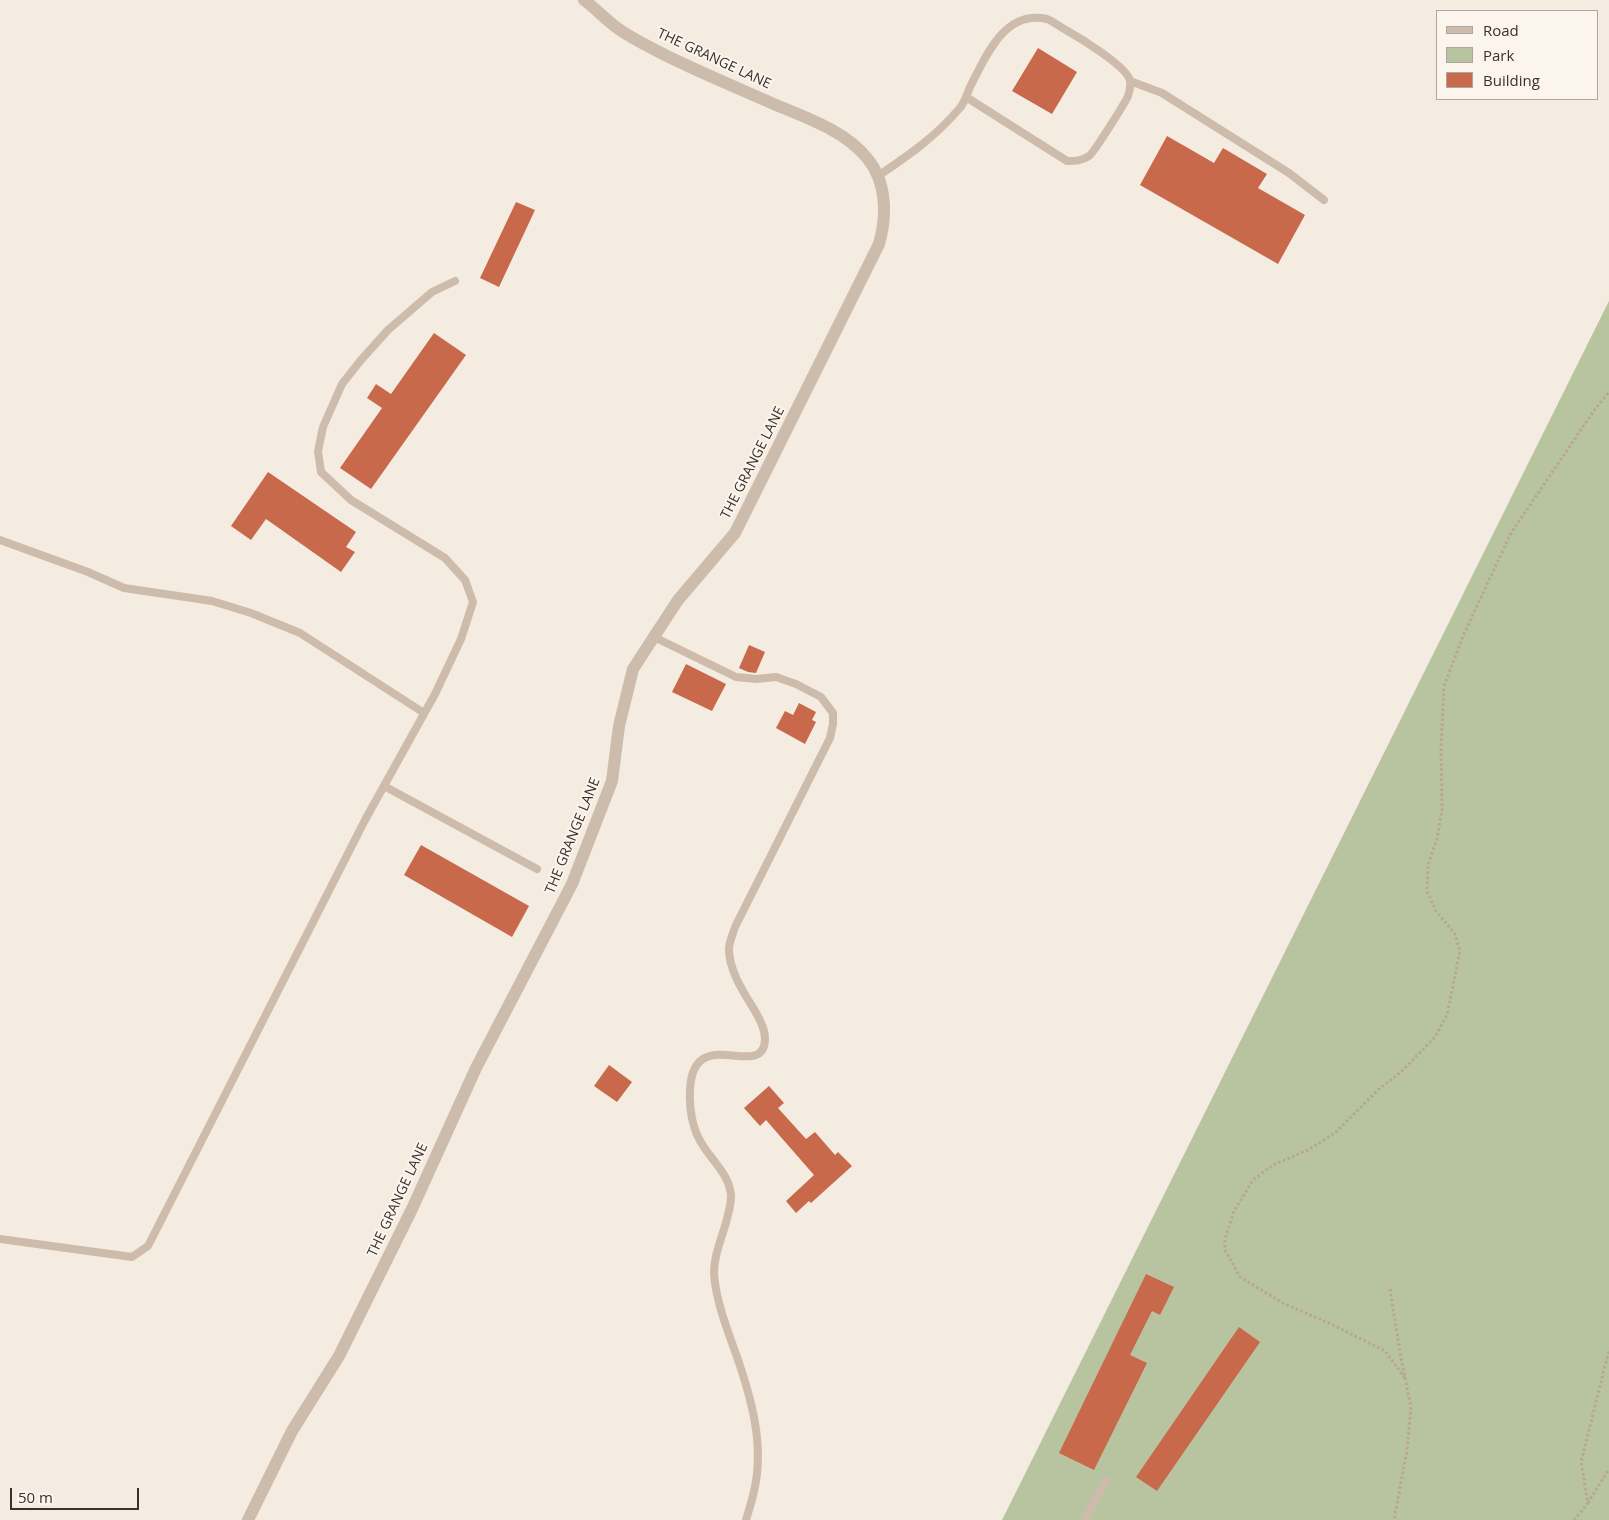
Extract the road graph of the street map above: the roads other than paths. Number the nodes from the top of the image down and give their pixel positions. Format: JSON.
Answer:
{"nodes":[{"id":1,"x":584,"y":0,"type":"edge"},
{"id":2,"x":1130,"y":81,"type":"junction"},
{"id":3,"x":966,"y":97,"type":"junction"},
{"id":4,"x":878,"y":176,"type":"junction"},
{"id":5,"x":1324,"y":200,"type":"dead end"},
{"id":6,"x":455,"y":281,"type":"dead end"},
{"id":7,"x":0,"y":540,"type":"edge"},
{"id":8,"x":654,"y":637,"type":"junction"},
{"id":9,"x":424,"y":713,"type":"junction"},
{"id":10,"x":384,"y":786,"type":"junction"},
{"id":11,"x":537,"y":869,"type":"dead end"},
{"id":12,"x":0,"y":1239,"type":"edge"},
{"id":13,"x":1106,"y":1481,"type":"dead end"},
{"id":14,"x":248,"y":1520,"type":"edge"},
{"id":15,"x":746,"y":1520,"type":"edge"},
{"id":16,"x":1084,"y":1520,"type":"edge"}],
"edges":[{"from":1,"to":4,"type":"street","name":"THE GRANGE LANE"},
{"from":2,"to":3,"type":"lane"},
{"from":2,"to":3,"type":"lane"},
{"from":2,"to":5,"type":"lane"},
{"from":3,"to":4,"type":"lane"},
{"from":4,"to":8,"type":"street","name":"THE GRANGE LANE"},
{"from":6,"to":9,"type":"lane"},
{"from":7,"to":9,"type":"lane"},
{"from":8,"to":14,"type":"street","name":"THE GRANGE LANE"},
{"from":8,"to":15,"type":"lane"},
{"from":9,"to":10,"type":"lane"},
{"from":10,"to":11,"type":"lane"},
{"from":10,"to":12,"type":"lane"},
{"from":13,"to":16,"type":"lane"}]}
